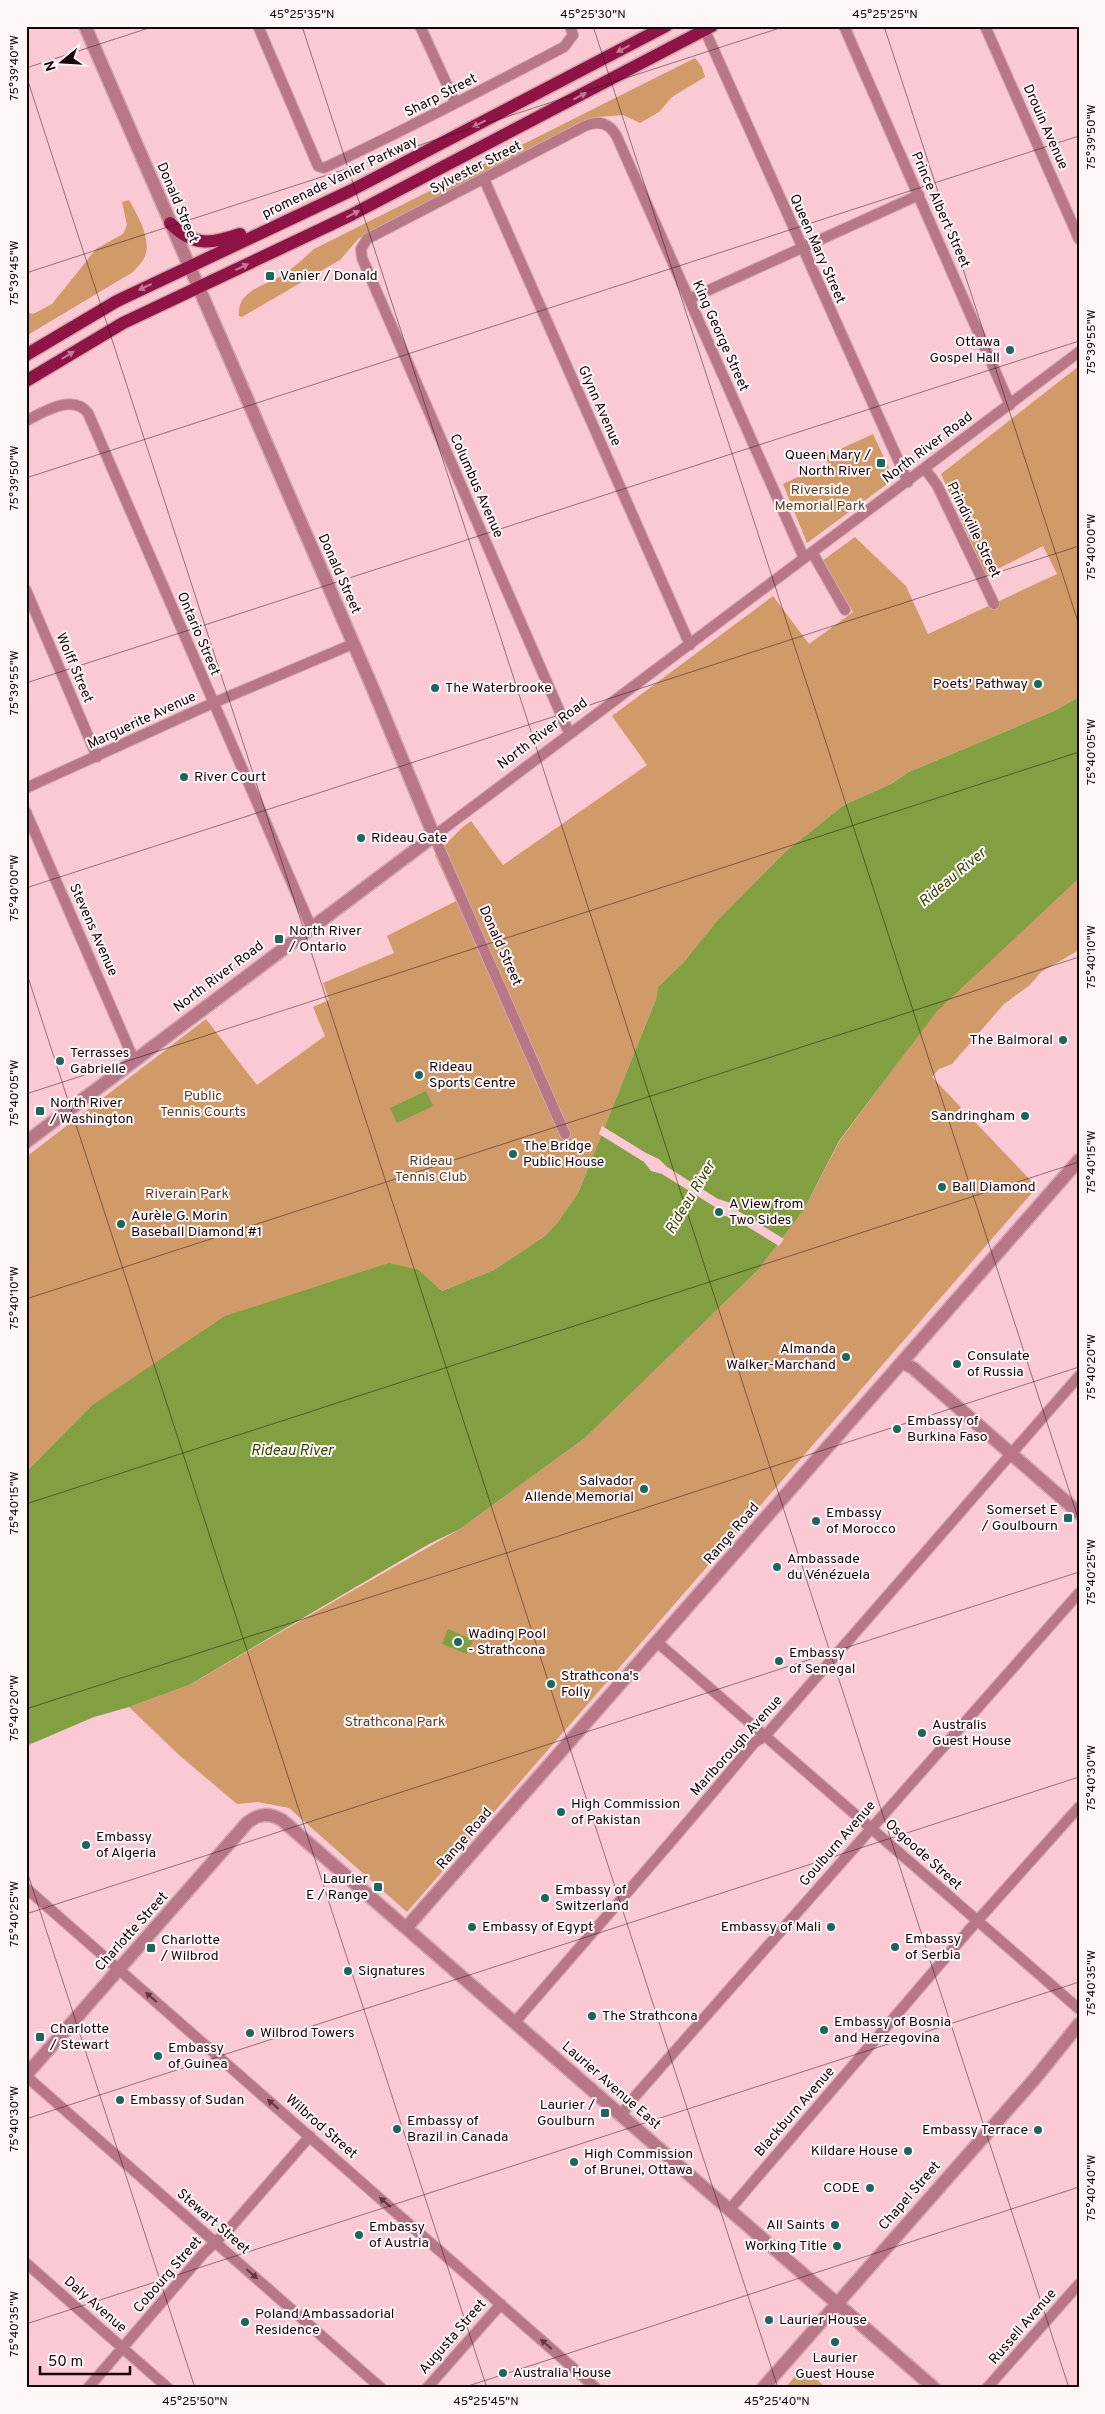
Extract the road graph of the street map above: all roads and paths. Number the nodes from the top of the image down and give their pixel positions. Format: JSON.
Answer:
{"nodes":[{"id":1,"x":85,"y":26,"type":"edge"},
{"id":2,"x":258,"y":26,"type":"edge"},
{"id":3,"x":420,"y":26,"type":"edge"},
{"id":4,"x":570,"y":26,"type":"edge"},
{"id":5,"x":666,"y":26,"type":"edge"},
{"id":6,"x":844,"y":26,"type":"edge"},
{"id":7,"x":985,"y":26,"type":"edge"},
{"id":8,"x":707,"y":27,"type":"edge"},
{"id":9,"x":455,"y":102,"type":"junction"},
{"id":10,"x":609,"y":126,"type":"joint"},
{"id":11,"x":484,"y":179,"type":"junction"},
{"id":12,"x":919,"y":195,"type":"junction"},
{"id":13,"x":300,"y":215,"type":"junction"},
{"id":14,"x":170,"y":224,"type":"junction"},
{"id":15,"x":1079,"y":239,"type":"edge"},
{"id":16,"x":802,"y":248,"type":"junction"},
{"id":17,"x":361,"y":249,"type":"joint"},
{"id":18,"x":188,"y":266,"type":"junction"},
{"id":19,"x":198,"y":287,"type":"junction"},
{"id":20,"x":689,"y":299,"type":"junction"},
{"id":21,"x":1079,"y":352,"type":"edge"},
{"id":22,"x":26,"y":355,"type":"edge"},
{"id":23,"x":26,"y":380,"type":"edge"},
{"id":24,"x":1010,"y":405,"type":"junction"},
{"id":25,"x":26,"y":421,"type":"edge"},
{"id":26,"x":925,"y":470,"type":"junction"},
{"id":27,"x":908,"y":482,"type":"junction"},
{"id":28,"x":808,"y":555,"type":"junction"},
{"id":29,"x":26,"y":590,"type":"edge"},
{"id":30,"x":994,"y":604,"type":"dead end"},
{"id":31,"x":844,"y":610,"type":"dead end"},
{"id":32,"x":354,"y":644,"type":"junction"},
{"id":33,"x":690,"y":644,"type":"junction"},
{"id":34,"x":213,"y":703,"type":"junction"},
{"id":35,"x":569,"y":733,"type":"junction"},
{"id":36,"x":98,"y":757,"type":"junction"},
{"id":37,"x":26,"y":788,"type":"edge"},
{"id":38,"x":26,"y":812,"type":"edge"},
{"id":39,"x":434,"y":836,"type":"junction"},
{"id":40,"x":311,"y":928,"type":"junction"},
{"id":41,"x":134,"y":1060,"type":"junction"},
{"id":42,"x":565,"y":1134,"type":"dead end"},
{"id":43,"x":26,"y":1142,"type":"edge"},
{"id":44,"x":1079,"y":1160,"type":"edge"},
{"id":45,"x":903,"y":1362,"type":"junction"},
{"id":46,"x":1079,"y":1376,"type":"edge"},
{"id":47,"x":1010,"y":1454,"type":"junction"},
{"id":48,"x":1079,"y":1513,"type":"edge"},
{"id":49,"x":1079,"y":1593,"type":"edge"},
{"id":50,"x":658,"y":1642,"type":"junction"},
{"id":51,"x":766,"y":1735,"type":"junction"},
{"id":52,"x":1079,"y":1807,"type":"edge"},
{"id":53,"x":264,"y":1815,"type":"joint"},
{"id":54,"x":871,"y":1827,"type":"junction"},
{"id":55,"x":26,"y":1888,"type":"edge"},
{"id":56,"x":977,"y":1922,"type":"junction"},
{"id":57,"x":407,"y":1927,"type":"junction"},
{"id":58,"x":119,"y":1969,"type":"junction"},
{"id":59,"x":1079,"y":2009,"type":"edge"},
{"id":60,"x":515,"y":2022,"type":"junction"},
{"id":61,"x":1079,"y":2024,"type":"edge"},
{"id":62,"x":26,"y":2076,"type":"edge"},
{"id":63,"x":622,"y":2115,"type":"junction"},
{"id":64,"x":310,"y":2136,"type":"junction"},
{"id":65,"x":730,"y":2209,"type":"junction"},
{"id":66,"x":216,"y":2242,"type":"junction"},
{"id":67,"x":26,"y":2263,"type":"edge"},
{"id":68,"x":1079,"y":2284,"type":"edge"},
{"id":69,"x":837,"y":2302,"type":"junction"},
{"id":70,"x":501,"y":2304,"type":"junction"},
{"id":71,"x":123,"y":2348,"type":"junction"},
{"id":72,"x":88,"y":2388,"type":"edge"},
{"id":73,"x":168,"y":2388,"type":"edge"},
{"id":74,"x":381,"y":2388,"type":"edge"},
{"id":75,"x":427,"y":2388,"type":"edge"},
{"id":76,"x":596,"y":2388,"type":"edge"},
{"id":77,"x":763,"y":2388,"type":"edge"},
{"id":78,"x":934,"y":2388,"type":"edge"},
{"id":79,"x":987,"y":2388,"type":"edge"}],
"edges":[{"from":1,"to":14,"type":"street","name":"Donald Street"},
{"from":2,"to":9,"type":"street","name":"Sharp Street"},
{"from":3,"to":9,"type":"street"},
{"from":4,"to":9,"type":"street","name":"Sharp Street"},
{"from":5,"to":13,"type":"main road","name":"promenade Vanier Parkway","one_way":true},
{"from":6,"to":12,"type":"street","name":"Prince Albert Street"},
{"from":7,"to":15,"type":"street","name":"Drouin Avenue"},
{"from":8,"to":16,"type":"street","name":"Queen Mary Street"},
{"from":19,"to":8,"type":"main road","one_way":true},
{"from":10,"to":11,"type":"street","name":"Sylvester Street"},
{"from":10,"to":20,"type":"street","name":"King George Street"},
{"from":11,"to":17,"type":"street","name":"Sylvester Street"},
{"from":11,"to":33,"type":"street","name":"Glynn Avenue"},
{"from":12,"to":16,"type":"street"},
{"from":12,"to":24,"type":"street","name":"Prince Albert Street"},
{"from":13,"to":14,"type":"main road"},
{"from":13,"to":18,"type":"main road","name":"promenade Vanier Parkway"},
{"from":14,"to":18,"type":"street","name":"Donald Street"},
{"from":16,"to":20,"type":"street"},
{"from":16,"to":27,"type":"street","name":"Queen Mary Street"},
{"from":17,"to":35,"type":"street","name":"Columbus Avenue"},
{"from":18,"to":19,"type":"street","name":"Donald Street"},
{"from":18,"to":22,"type":"main road","name":"promenade Vanier Parkway","one_way":true},
{"from":23,"to":19,"type":"main road","one_way":true},
{"from":19,"to":32,"type":"street","name":"Donald Street"},
{"from":20,"to":28,"type":"street","name":"King George Street"},
{"from":21,"to":24,"type":"street","name":"North River Road"},
{"from":24,"to":26,"type":"street","name":"North River Road"},
{"from":25,"to":34,"type":"street","name":"Ontario Street"},
{"from":26,"to":27,"type":"street","name":"North River Road"},
{"from":26,"to":30,"type":"street","name":"Prindiville Street"},
{"from":27,"to":28,"type":"street","name":"North River Road"},
{"from":28,"to":31,"type":"street","name":"King George Street"},
{"from":28,"to":33,"type":"street","name":"North River Road"},
{"from":29,"to":36,"type":"street","name":"Wolff Street"},
{"from":32,"to":34,"type":"street","name":"Marguerite Avenue"},
{"from":32,"to":39,"type":"street","name":"Donald Street"},
{"from":33,"to":35,"type":"street","name":"North River Road"},
{"from":34,"to":36,"type":"street","name":"Marguerite Avenue"},
{"from":34,"to":40,"type":"street","name":"Ontario Street"},
{"from":35,"to":39,"type":"street","name":"North River Road"},
{"from":36,"to":37,"type":"street","name":"Marguerite Avenue"},
{"from":38,"to":41,"type":"street","name":"Stevens Avenue"},
{"from":39,"to":40,"type":"street","name":"North River Road"},
{"from":39,"to":42,"type":"street","name":"Donald Street"},
{"from":40,"to":41,"type":"street","name":"North River Road"},
{"from":41,"to":43,"type":"street","name":"North River Road"},
{"from":44,"to":45,"type":"street","name":"Range Road"},
{"from":45,"to":47,"type":"street"},
{"from":45,"to":50,"type":"street","name":"Range Road"},
{"from":46,"to":47,"type":"street","name":"Marlborough Avenue"},
{"from":47,"to":48,"type":"street"},
{"from":47,"to":51,"type":"street","name":"Marlborough Avenue"},
{"from":49,"to":54,"type":"street","name":"Goulburn Avenue"},
{"from":50,"to":51,"type":"street","name":"Osgoode Street"},
{"from":50,"to":57,"type":"street","name":"Range Road"},
{"from":51,"to":54,"type":"street","name":"Osgoode Street"},
{"from":51,"to":60,"type":"street","name":"Marlborough Avenue"},
{"from":52,"to":56,"type":"street","name":"Blackburn Avenue"},
{"from":53,"to":57,"type":"street","name":"Laurier Avenue East"},
{"from":53,"to":58,"type":"street","name":"Charlotte Street"},
{"from":54,"to":56,"type":"street","name":"Osgoode Street"},
{"from":54,"to":63,"type":"street","name":"Goulburn Avenue"},
{"from":55,"to":58,"type":"street","name":"Wilbrod Street"},
{"from":56,"to":59,"type":"street","name":"Osgoode Street"},
{"from":56,"to":65,"type":"street","name":"Blackburn Avenue"},
{"from":57,"to":60,"type":"street","name":"Laurier Avenue East"},
{"from":58,"to":62,"type":"street","name":"Charlotte Street"},
{"from":64,"to":58,"type":"street","name":"Wilbrod Street","one_way":true},
{"from":60,"to":63,"type":"street","name":"Laurier Avenue East"},
{"from":61,"to":69,"type":"street","name":"Chapel Street"},
{"from":62,"to":66,"type":"street","name":"Stewart Street"},
{"from":63,"to":65,"type":"street","name":"Laurier Avenue East"},
{"from":64,"to":66,"type":"street","name":"Cobourg Street"},
{"from":70,"to":64,"type":"street","name":"Wilbrod Street","one_way":true},
{"from":65,"to":69,"type":"street","name":"Laurier Avenue East"},
{"from":66,"to":71,"type":"street","name":"Cobourg Street"},
{"from":66,"to":74,"type":"street","name":"Stewart Street","one_way":true},
{"from":67,"to":71,"type":"street","name":"Daly Avenue"},
{"from":68,"to":79,"type":"street","name":"Russell Avenue"},
{"from":69,"to":77,"type":"street","name":"Chapel Street"},
{"from":69,"to":78,"type":"street","name":"Laurier Avenue East"},
{"from":70,"to":75,"type":"street","name":"Augusta Street"},
{"from":76,"to":70,"type":"street","name":"Wilbrod Street","one_way":true},
{"from":71,"to":72,"type":"street","name":"Cobourg Street"},
{"from":71,"to":73,"type":"street","name":"Daly Avenue"}]}
